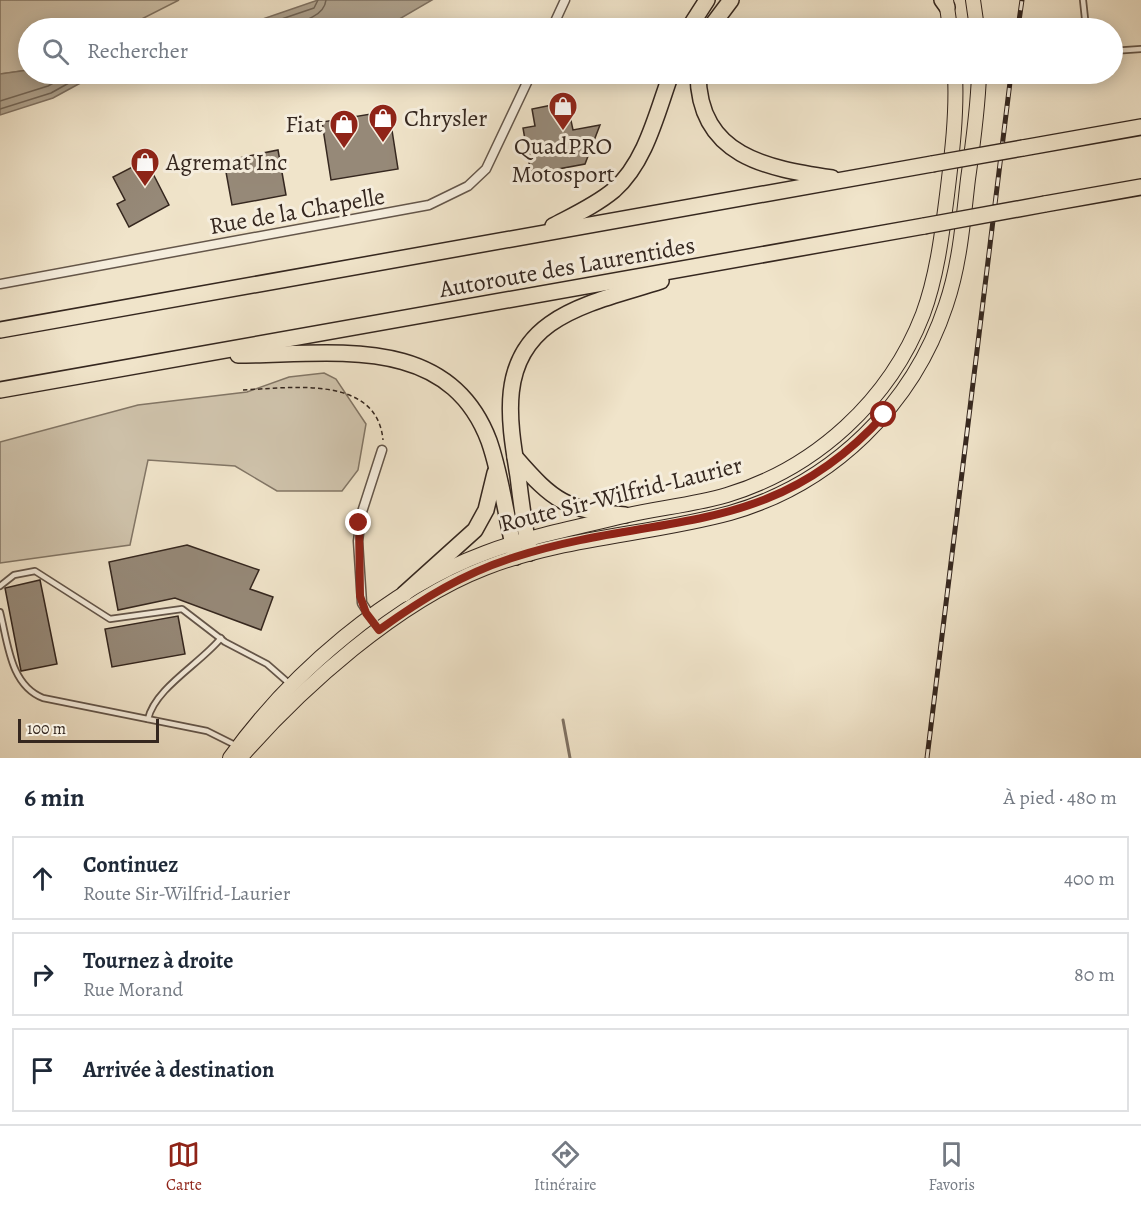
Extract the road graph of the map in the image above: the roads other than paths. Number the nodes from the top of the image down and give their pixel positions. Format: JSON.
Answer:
{"nodes":[{"id":1,"x":565,"y":0,"type":"edge"},
{"id":2,"x":707,"y":0,"type":"edge"},
{"id":3,"x":731,"y":0,"type":"edge"},
{"id":4,"x":973,"y":0,"type":"edge"},
{"id":5,"x":1083,"y":0,"type":"edge"},
{"id":6,"x":945,"y":2,"type":"edge"},
{"id":7,"x":557,"y":18,"type":"edge"},
{"id":8,"x":695,"y":18,"type":"edge"},
{"id":9,"x":718,"y":18,"type":"edge"},
{"id":10,"x":948,"y":18,"type":"edge"},
{"id":11,"x":976,"y":18,"type":"edge"},
{"id":12,"x":1085,"y":18,"type":"edge"},
{"id":13,"x":1141,"y":49,"type":"edge"},
{"id":14,"x":1123,"y":50,"type":"edge"},
{"id":15,"x":526,"y":84,"type":"edge"},
{"id":16,"x":667,"y":84,"type":"edge"},
{"id":17,"x":699,"y":84,"type":"edge"},
{"id":18,"x":955,"y":84,"type":"edge"},
{"id":19,"x":978,"y":84,"type":"edge"},
{"id":20,"x":1141,"y":127,"type":"edge"},
{"id":21,"x":844,"y":179,"type":"junction"},
{"id":22,"x":1141,"y":187,"type":"edge"},
{"id":23,"x":543,"y":232,"type":"junction"},
{"id":24,"x":704,"y":266,"type":"junction"},
{"id":25,"x":0,"y":284,"type":"edge"},
{"id":26,"x":0,"y":330,"type":"edge"},
{"id":27,"x":199,"y":355,"type":"junction"},
{"id":28,"x":0,"y":390,"type":"edge"},
{"id":29,"x":382,"y":450,"type":"road end"},
{"id":30,"x":515,"y":457,"type":"junction"},
{"id":31,"x":496,"y":470,"type":"junction"},
{"id":32,"x":625,"y":515,"type":"junction"},
{"id":33,"x":521,"y":548,"type":"junction"},
{"id":34,"x":0,"y":586,"type":"edge"},
{"id":35,"x":404,"y":594,"type":"junction"},
{"id":36,"x":0,"y":612,"type":"edge"},
{"id":37,"x":370,"y":618,"type":"junction"},
{"id":38,"x":379,"y":630,"type":"junction"},
{"id":39,"x":220,"y":638,"type":"junction"},
{"id":40,"x":297,"y":691,"type":"junction"},
{"id":41,"x":148,"y":719,"type":"junction"},
{"id":42,"x":241,"y":752,"type":"edge"},
{"id":43,"x":230,"y":758,"type":"edge"}],
"edges":[{"from":1,"to":7,"type":"street"},
{"from":2,"to":8,"type":"highway"},
{"from":3,"to":9,"type":"highway"},
{"from":4,"to":11,"type":"main road"},
{"from":5,"to":12,"type":"lane"},
{"from":6,"to":10,"type":"main road"},
{"from":13,"to":14,"type":"lane"},
{"from":15,"to":25,"type":"street","name":"Rue de la Chapelle"},
{"from":16,"to":23,"type":"highway"},
{"from":17,"to":21,"type":"highway"},
{"from":18,"to":32,"type":"main road","name":"Route Sir-Wilfrid-Laurier"},
{"from":19,"to":33,"type":"main road","name":"Route Sir-Wilfrid-Laurier"},
{"from":20,"to":21,"type":"highway","name":"Autoroute des Laurentides","bridge":true},
{"from":21,"to":23,"type":"highway","name":"Autoroute des Laurentides"},
{"from":22,"to":24,"type":"highway","name":"Autoroute des Laurentides","bridge":true},
{"from":23,"to":26,"type":"highway","name":"Autoroute des Laurentides"},
{"from":24,"to":27,"type":"highway","name":"Autoroute des Laurentides"},
{"from":24,"to":30,"type":"highway"},
{"from":27,"to":28,"type":"highway","name":"Autoroute des Laurentides"},
{"from":27,"to":31,"type":"highway"},
{"from":29,"to":37,"type":"street"},
{"from":30,"to":32,"type":"highway"},
{"from":30,"to":33,"type":"highway"},
{"from":31,"to":33,"type":"highway"},
{"from":31,"to":35,"type":"highway"},
{"from":32,"to":33,"type":"main road","name":"Route Sir-Wilfrid-Laurier"},
{"from":33,"to":35,"type":"main road","name":"Route Sir-Wilfrid-Laurier"},
{"from":33,"to":38,"type":"main road","name":"Route Sir-Wilfrid-Laurier"},
{"from":34,"to":39,"type":"lane"},
{"from":35,"to":37,"type":"main road","name":"Route Sir-Wilfrid-Laurier"},
{"from":36,"to":41,"type":"lane"},
{"from":37,"to":38,"type":"street"},
{"from":37,"to":40,"type":"main road","name":"Route Sir-Wilfrid-Laurier"},
{"from":38,"to":40,"type":"main road","name":"Route Sir-Wilfrid-Laurier"},
{"from":39,"to":40,"type":"lane"},
{"from":39,"to":41,"type":"lane"},
{"from":40,"to":42,"type":"main road","name":"Route Sir-Wilfrid-Laurier"},
{"from":41,"to":42,"type":"lane"},
{"from":42,"to":43,"type":"main road","name":"Route Sir-Wilfrid-Laurier"}]}
